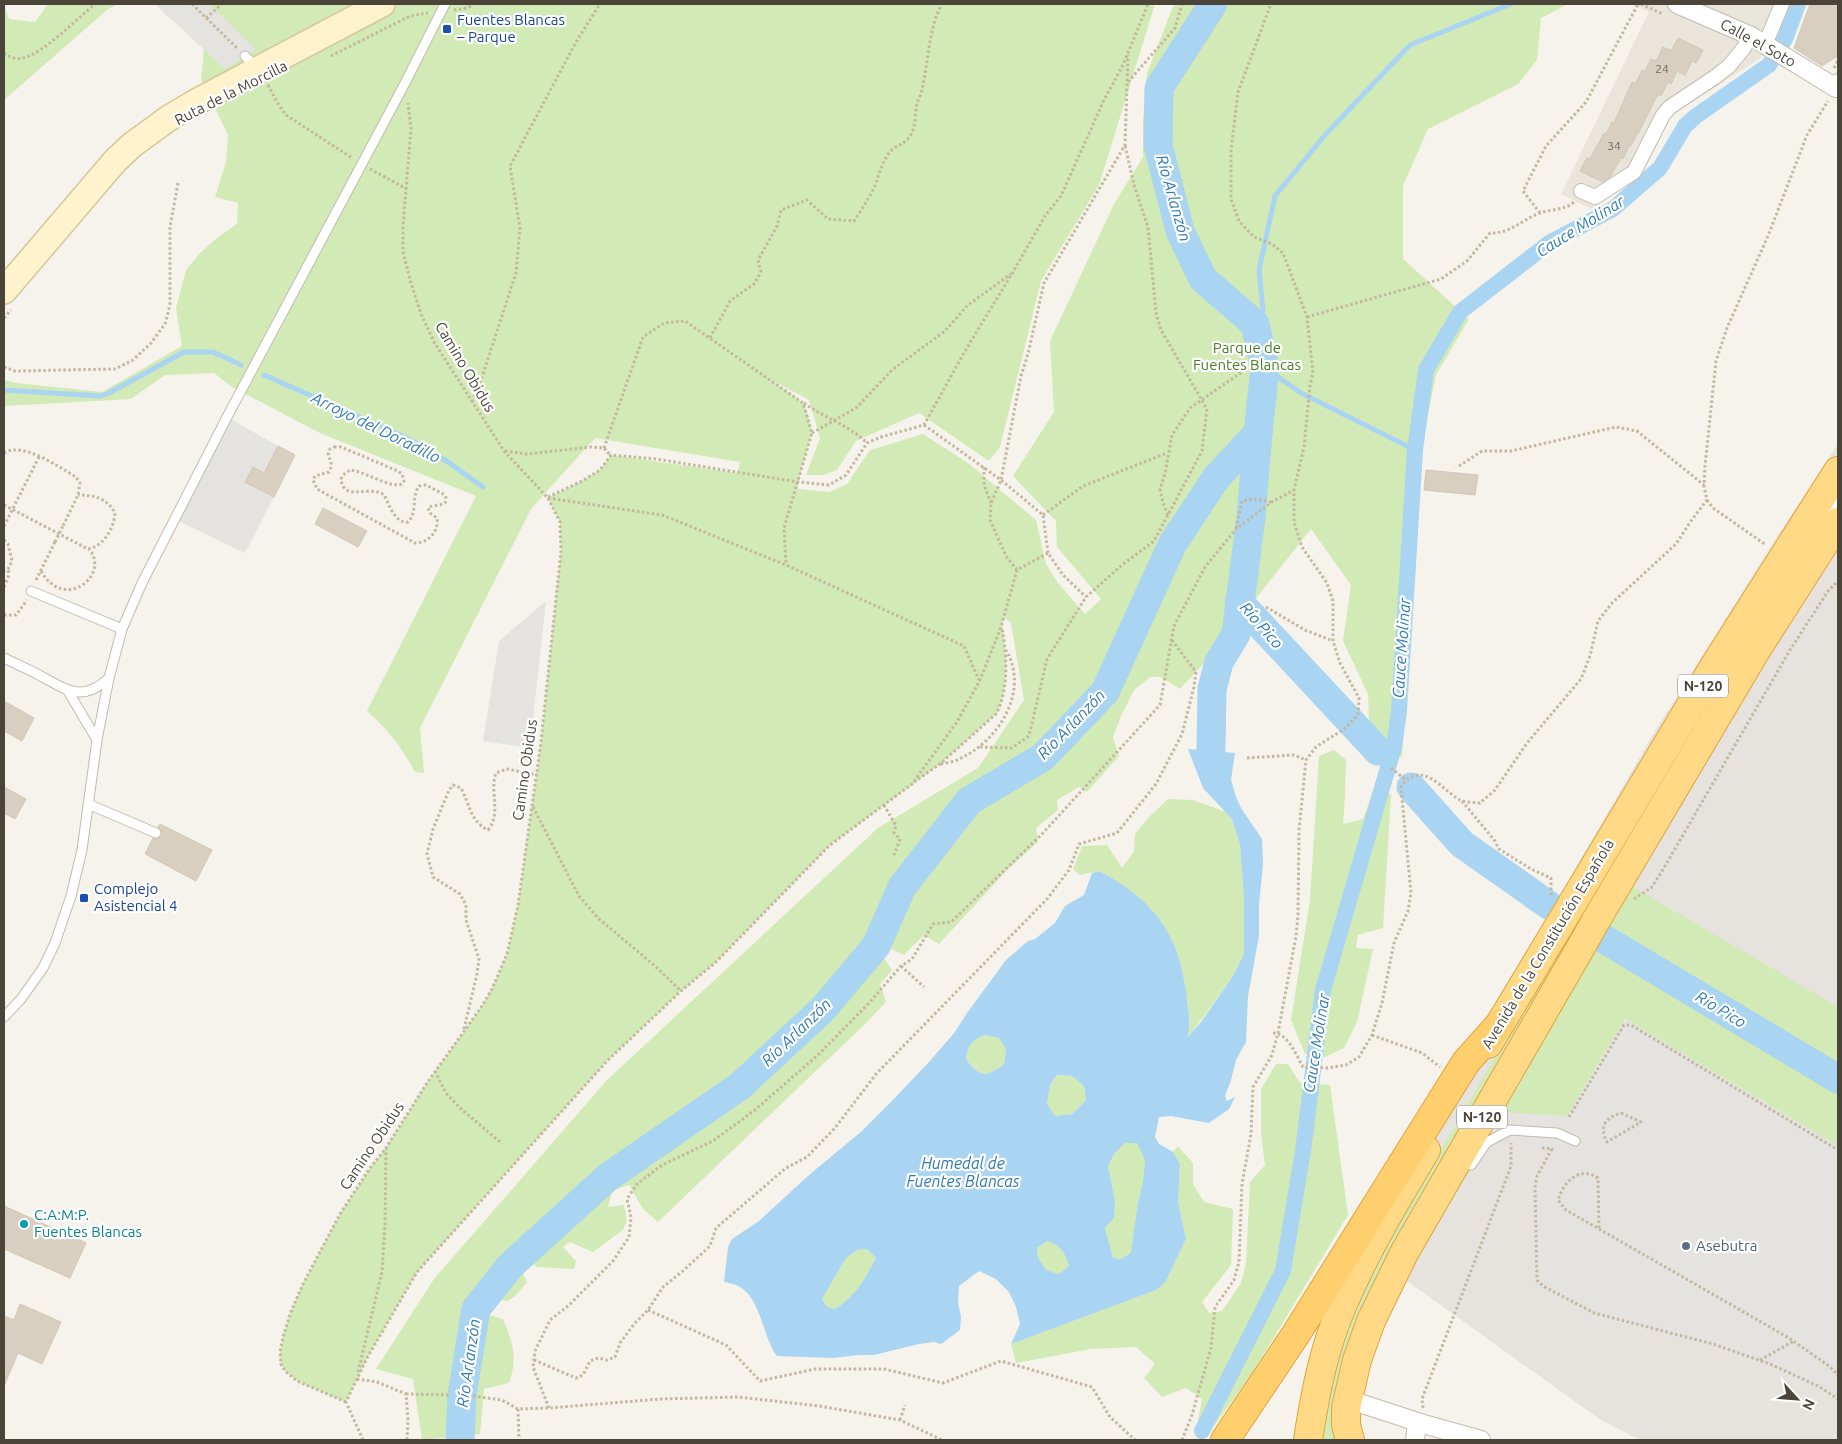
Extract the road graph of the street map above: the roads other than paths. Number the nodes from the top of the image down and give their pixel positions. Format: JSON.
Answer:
{"nodes":[{"id":1,"x":382,"y":4,"type":"edge"},
{"id":2,"x":1677,"y":4,"type":"edge"},
{"id":3,"x":1782,"y":4,"type":"edge"},
{"id":4,"x":443,"y":7,"type":"edge"},
{"id":5,"x":1760,"y":42,"type":"junction"},
{"id":6,"x":1837,"y":86,"type":"edge"},
{"id":7,"x":1580,"y":191,"type":"road end"},
{"id":8,"x":9,"y":298,"type":"edge"},
{"id":9,"x":1838,"y":471,"type":"edge"},
{"id":10,"x":1838,"y":497,"type":"edge"},
{"id":11,"x":1831,"y":532,"type":"edge"},
{"id":12,"x":31,"y":591,"type":"dead end"},
{"id":13,"x":122,"y":629,"type":"junction"},
{"id":14,"x":4,"y":658,"type":"edge"},
{"id":15,"x":110,"y":678,"type":"junction"},
{"id":16,"x":68,"y":691,"type":"junction"},
{"id":17,"x":97,"y":740,"type":"junction"},
{"id":18,"x":88,"y":804,"type":"junction"},
{"id":19,"x":156,"y":833,"type":"dead end"},
{"id":20,"x":4,"y":1017,"type":"edge"},
{"id":21,"x":1501,"y":1023,"type":"junction"},
{"id":22,"x":1575,"y":1141,"type":"dead end"},
{"id":23,"x":1466,"y":1172,"type":"dead end"},
{"id":24,"x":1406,"y":1272,"type":"dead end"},
{"id":25,"x":1383,"y":1295,"type":"junction"},
{"id":26,"x":1348,"y":1399,"type":"junction"},
{"id":27,"x":1422,"y":1424,"type":"junction"},
{"id":28,"x":1225,"y":1440,"type":"edge"},
{"id":29,"x":1308,"y":1440,"type":"edge"},
{"id":30,"x":1350,"y":1440,"type":"edge"},
{"id":31,"x":1415,"y":1440,"type":"edge"},
{"id":32,"x":1482,"y":1440,"type":"edge"}],
"edges":[{"from":1,"to":8,"type":"main road"},
{"from":2,"to":5,"type":"street","name":"Calle el Soto"},
{"from":3,"to":5,"type":"street"},
{"from":4,"to":13,"type":"lane"},
{"from":5,"to":6,"type":"street","name":"Calle el Soto"},
{"from":5,"to":7,"type":"street"},
{"from":9,"to":21,"type":"highway","name":"Avenida de la Constitución Española","number":"N-120"},
{"from":10,"to":11,"type":"lane"},
{"from":11,"to":25,"type":"highway","name":"Avenida de la Constitución Española","number":"N-120"},
{"from":12,"to":13,"type":"lane"},
{"from":13,"to":15,"type":"lane"},
{"from":14,"to":16,"type":"lane"},
{"from":15,"to":16,"type":"lane"},
{"from":15,"to":17,"type":"lane"},
{"from":16,"to":17,"type":"lane"},
{"from":17,"to":18,"type":"lane"},
{"from":18,"to":19,"type":"lane"},
{"from":18,"to":20,"type":"lane"},
{"from":21,"to":28,"type":"highway"},
{"from":21,"to":29,"type":"highway","name":"Avenida de la Constitución Española","number":"N-120"},
{"from":22,"to":23,"type":"lane"},
{"from":24,"to":25,"type":"lane"},
{"from":25,"to":26,"type":"highway","name":"Avenida de la Constitución Española","number":"N-120"},
{"from":26,"to":27,"type":"street"},
{"from":26,"to":30,"type":"highway","name":"Avenida de la Constitución Española","number":"N-120"},
{"from":27,"to":31,"type":"street"},
{"from":27,"to":32,"type":"street"}]}
